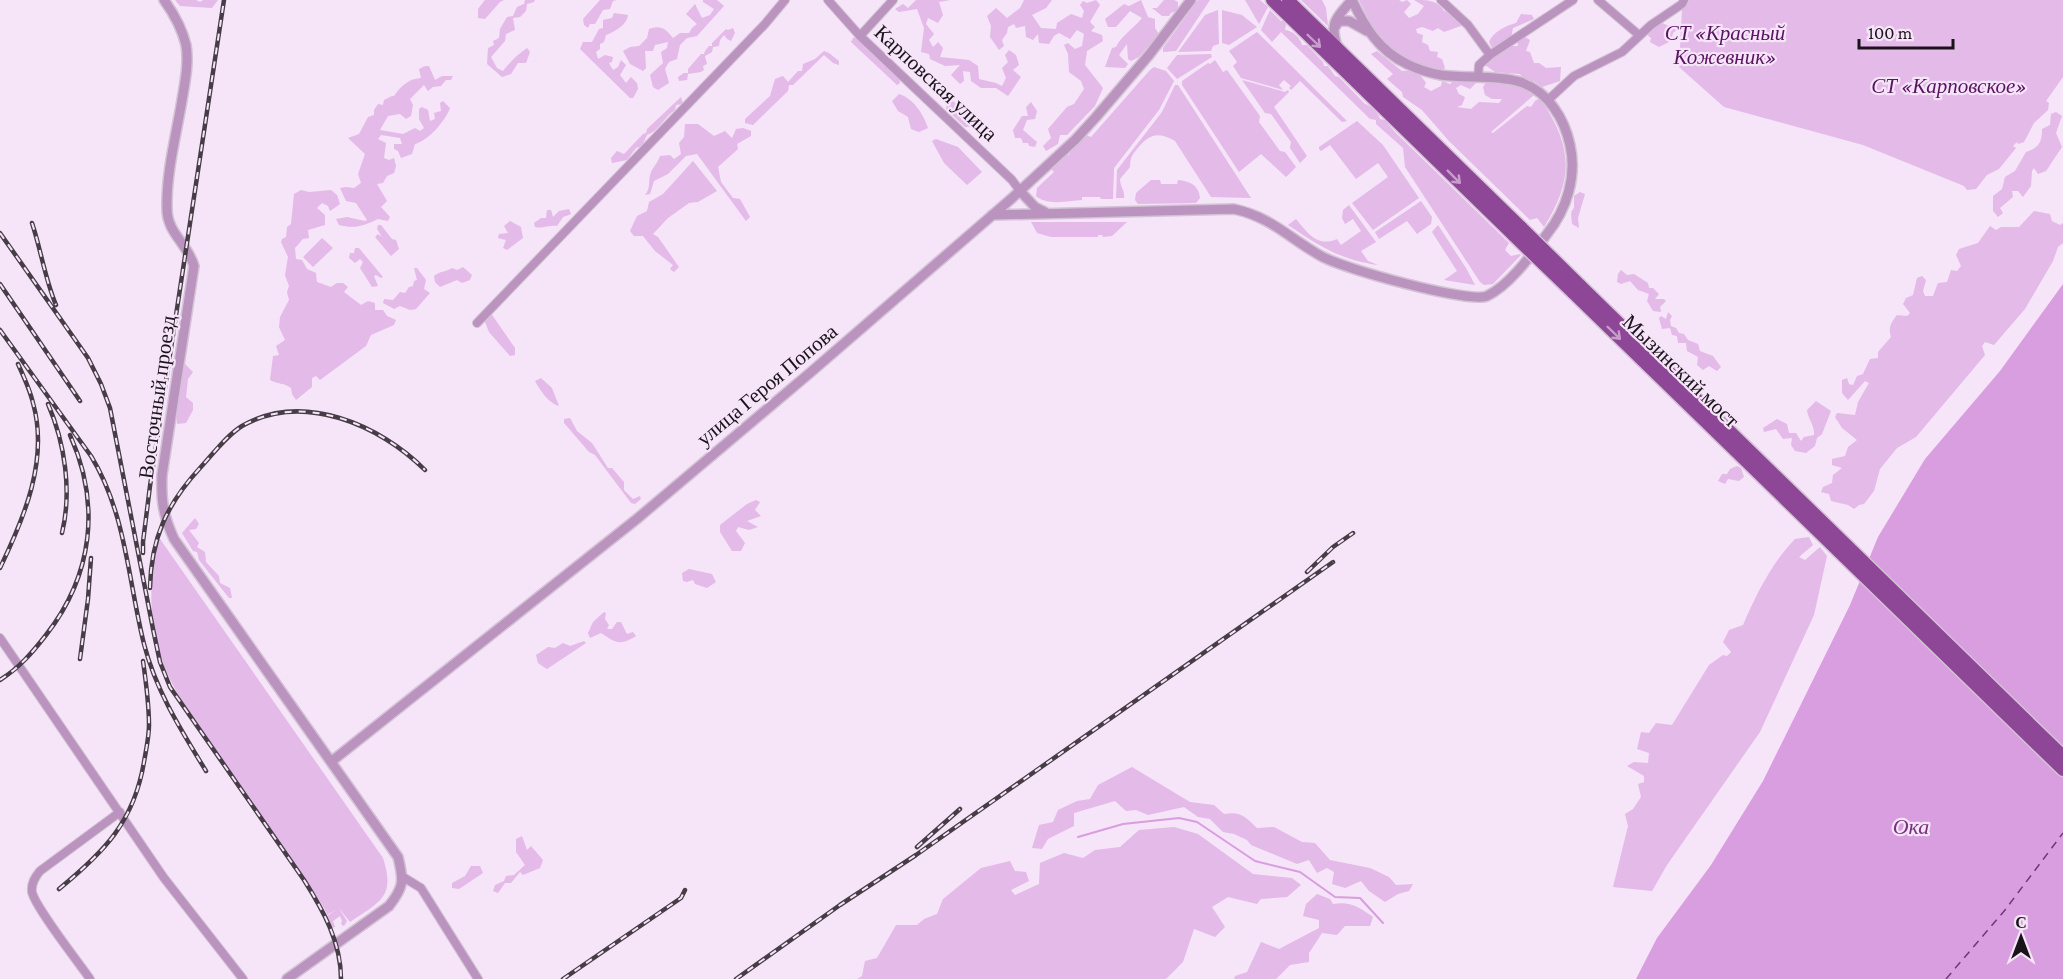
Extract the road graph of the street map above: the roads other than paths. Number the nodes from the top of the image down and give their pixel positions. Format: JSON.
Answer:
{"nodes":[{"id":1,"x":164,"y":0,"type":"edge"},
{"id":2,"x":785,"y":0,"type":"edge"},
{"id":3,"x":828,"y":0,"type":"edge"},
{"id":4,"x":892,"y":0,"type":"edge"},
{"id":5,"x":1191,"y":0,"type":"edge"},
{"id":6,"x":1272,"y":0,"type":"edge"},
{"id":7,"x":1288,"y":0,"type":"edge"},
{"id":8,"x":1352,"y":0,"type":"edge"},
{"id":9,"x":1441,"y":0,"type":"edge"},
{"id":10,"x":1573,"y":0,"type":"edge"},
{"id":11,"x":1598,"y":0,"type":"edge"},
{"id":12,"x":1684,"y":0,"type":"edge"},
{"id":13,"x":1333,"y":29,"type":"junction"},
{"id":14,"x":1368,"y":32,"type":"junction"},
{"id":15,"x":1639,"y":35,"type":"junction"},
{"id":16,"x":860,"y":36,"type":"junction"},
{"id":17,"x":1337,"y":49,"type":"junction"},
{"id":18,"x":1490,"y":55,"type":"junction"},
{"id":19,"x":1478,"y":77,"type":"junction"},
{"id":20,"x":1548,"y":99,"type":"junction"},
{"id":21,"x":1020,"y":191,"type":"junction"},
{"id":22,"x":1047,"y":213,"type":"junction"},
{"id":23,"x":992,"y":215,"type":"junction"},
{"id":24,"x":1518,"y":232,"type":"junction"},
{"id":25,"x":477,"y":323,"type":"dead end"},
{"id":26,"x":1754,"y":460,"type":"junction"},
{"id":27,"x":1,"y":640,"type":"edge"},
{"id":28,"x":2063,"y":756,"type":"edge"},
{"id":29,"x":332,"y":761,"type":"junction"},
{"id":30,"x":2063,"y":770,"type":"edge"},
{"id":31,"x":120,"y":812,"type":"junction"},
{"id":32,"x":403,"y":877,"type":"junction"},
{"id":33,"x":90,"y":979,"type":"edge"},
{"id":34,"x":243,"y":979,"type":"edge"},
{"id":35,"x":287,"y":979,"type":"edge"},
{"id":36,"x":478,"y":979,"type":"edge"}],
"edges":[{"from":1,"to":29,"type":"street","name":"Восточный проезд"},
{"from":2,"to":25,"type":"street"},
{"from":3,"to":16,"type":"street","name":"Карповская улица"},
{"from":4,"to":16,"type":"street"},
{"from":5,"to":21,"type":"street","name":"улица Героя Попова"},
{"from":6,"to":24,"type":"main road","name":"Мызинский мост","one_way":true},
{"from":7,"to":17,"type":"main road","name":"Мызинский мост"},
{"from":8,"to":13,"type":"street"},
{"from":8,"to":14,"type":"street"},
{"from":9,"to":18,"type":"street"},
{"from":10,"to":18,"type":"street"},
{"from":11,"to":15,"type":"street"},
{"from":12,"to":15,"type":"street"},
{"from":13,"to":14,"type":"street"},
{"from":13,"to":17,"type":"street"},
{"from":14,"to":19,"type":"street"},
{"from":15,"to":20,"type":"street"},
{"from":16,"to":21,"type":"street","name":"Карповская улица"},
{"from":17,"to":24,"type":"main road","name":"Мызинский мост"},
{"from":18,"to":19,"type":"street"},
{"from":19,"to":20,"type":"street"},
{"from":20,"to":22,"type":"street"},
{"from":21,"to":22,"type":"street"},
{"from":21,"to":23,"type":"street","name":"улица Героя Попова"},
{"from":22,"to":23,"type":"street"},
{"from":23,"to":29,"type":"street","name":"улица Героя Попова"},
{"from":24,"to":26,"type":"main road","name":"Мызинский мост","bridge":true},
{"from":26,"to":28,"type":"main road","name":"Мызинский мост"},
{"from":26,"to":30,"type":"main road","name":"Мызинский мост"},
{"from":27,"to":31,"type":"street"},
{"from":29,"to":32,"type":"street","name":"Восточный проезд"},
{"from":31,"to":33,"type":"street"},
{"from":31,"to":34,"type":"street"},
{"from":32,"to":35,"type":"street"},
{"from":32,"to":36,"type":"street"}]}
